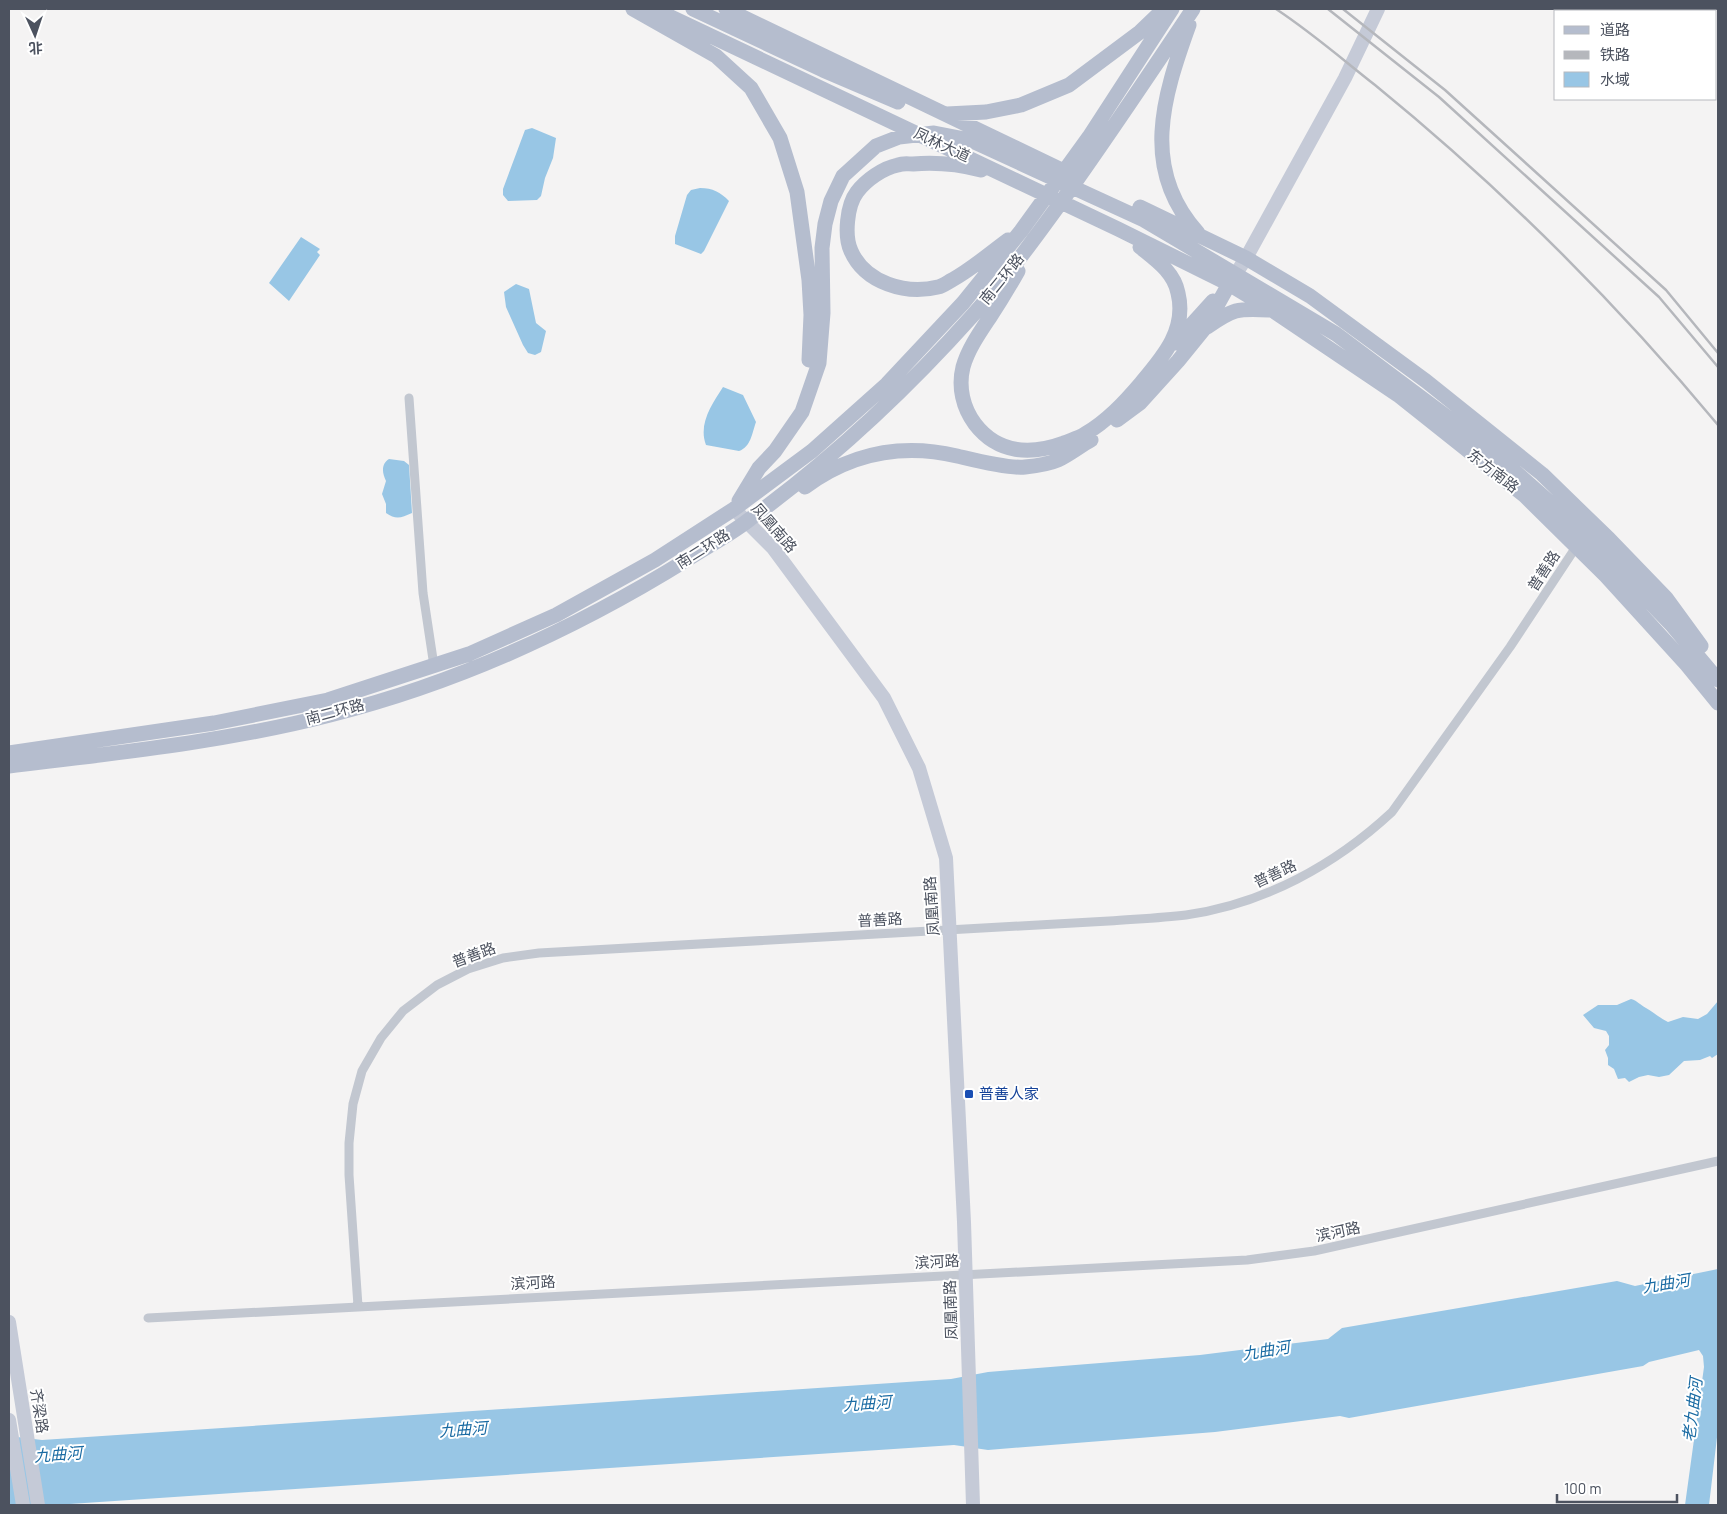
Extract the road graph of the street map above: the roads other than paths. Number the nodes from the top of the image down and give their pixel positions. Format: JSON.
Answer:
{"nodes":[{"id":1,"x":633,"y":9,"type":"edge"},
{"id":2,"x":654,"y":9,"type":"edge"},
{"id":3,"x":693,"y":9,"type":"edge"},
{"id":4,"x":726,"y":9,"type":"edge"},
{"id":5,"x":1164,"y":9,"type":"edge"},
{"id":6,"x":1172,"y":9,"type":"edge"},
{"id":7,"x":1194,"y":9,"type":"edge"},
{"id":8,"x":1378,"y":9,"type":"edge"},
{"id":9,"x":1014,"y":178,"type":"junction"},
{"id":10,"x":1118,"y":229,"type":"junction"},
{"id":11,"x":1021,"y":231,"type":"junction"},
{"id":12,"x":1038,"y":233,"type":"junction"},
{"id":13,"x":1246,"y":258,"type":"junction"},
{"id":14,"x":1229,"y":284,"type":"junction"},
{"id":15,"x":1272,"y":310,"type":"junction"},
{"id":16,"x":817,"y":314,"type":"junction"},
{"id":17,"x":1204,"y":329,"type":"junction"},
{"id":18,"x":1336,"y":334,"type":"junction"},
{"id":19,"x":1164,"y":356,"type":"junction"},
{"id":20,"x":409,"y":398,"type":"dead end"},
{"id":21,"x":734,"y":509,"type":"junction"},
{"id":22,"x":748,"y":521,"type":"junction"},
{"id":23,"x":1576,"y":547,"type":"junction"},
{"id":24,"x":434,"y":666,"type":"junction"},
{"id":25,"x":1718,"y":669,"type":"edge"},
{"id":26,"x":1718,"y":680,"type":"edge"},
{"id":27,"x":1718,"y":703,"type":"edge"},
{"id":28,"x":280,"y":718,"type":"junction"},
{"id":29,"x":9,"y":753,"type":"edge"},
{"id":30,"x":9,"y":766,"type":"edge"},
{"id":31,"x":950,"y":930,"type":"junction"},
{"id":32,"x":1718,"y":1161,"type":"edge"},
{"id":33,"x":966,"y":1274,"type":"junction"},
{"id":34,"x":358,"y":1306,"type":"junction"},
{"id":35,"x":148,"y":1318,"type":"dead end"},
{"id":36,"x":9,"y":1322,"type":"edge"},
{"id":37,"x":9,"y":1420,"type":"edge"},
{"id":38,"x":23,"y":1505,"type":"edge"},
{"id":39,"x":38,"y":1505,"type":"edge"},
{"id":40,"x":973,"y":1505,"type":"edge"}],
"edges":[{"from":1,"to":16,"type":"main road"},
{"from":2,"to":9,"type":"main road","name":"凤林大道"},
{"from":3,"to":5,"type":"main road"},
{"from":4,"to":13,"type":"main road","name":"凤林大道"},
{"from":6,"to":11,"type":"main road","name":"南二环路"},
{"from":7,"to":12,"type":"main road","name":"南二环路"},
{"from":7,"to":18,"type":"main road"},
{"from":8,"to":13,"type":"street"},
{"from":9,"to":10,"type":"main road","name":"凤林大道"},
{"from":9,"to":11,"type":"main road"},
{"from":10,"to":14,"type":"main road","name":"凤林大道"},
{"from":10,"to":19,"type":"main road"},
{"from":11,"to":21,"type":"main road","name":"南二环路"},
{"from":12,"to":19,"type":"main road"},
{"from":12,"to":22,"type":"main road","name":"南二环路"},
{"from":13,"to":14,"type":"street"},
{"from":13,"to":25,"type":"main road","name":"东方南路"},
{"from":14,"to":15,"type":"main road","name":"东方南路"},
{"from":14,"to":17,"type":"main road"},
{"from":14,"to":19,"type":"main road"},
{"from":15,"to":17,"type":"main road"},
{"from":15,"to":23,"type":"main road","name":"东方南路"},
{"from":16,"to":18,"type":"main road"},
{"from":16,"to":21,"type":"main road"},
{"from":17,"to":22,"type":"main road"},
{"from":18,"to":26,"type":"main road"},
{"from":20,"to":24,"type":"street"},
{"from":21,"to":22,"type":"street","name":"凤凰南路"},
{"from":21,"to":24,"type":"main road","name":"南二环路"},
{"from":22,"to":28,"type":"main road","name":"南二环路"},
{"from":22,"to":31,"type":"street","name":"凤凰南路"},
{"from":23,"to":27,"type":"main road","name":"东方南路"},
{"from":23,"to":31,"type":"street","name":"普善路"},
{"from":24,"to":28,"type":"main road","name":"南二环路"},
{"from":28,"to":29,"type":"main road","name":"南二环路"},
{"from":28,"to":30,"type":"main road","name":"南二环路"},
{"from":31,"to":33,"type":"street","name":"凤凰南路"},
{"from":31,"to":34,"type":"street","name":"普善路"},
{"from":32,"to":33,"type":"street","name":"滨河路"},
{"from":33,"to":34,"type":"street","name":"滨河路"},
{"from":33,"to":40,"type":"street","name":"凤凰南路"},
{"from":34,"to":35,"type":"street","name":"滨河路"},
{"from":36,"to":39,"type":"street","name":"齐梁路"},
{"from":37,"to":38,"type":"street","name":"齐梁路"}]}
